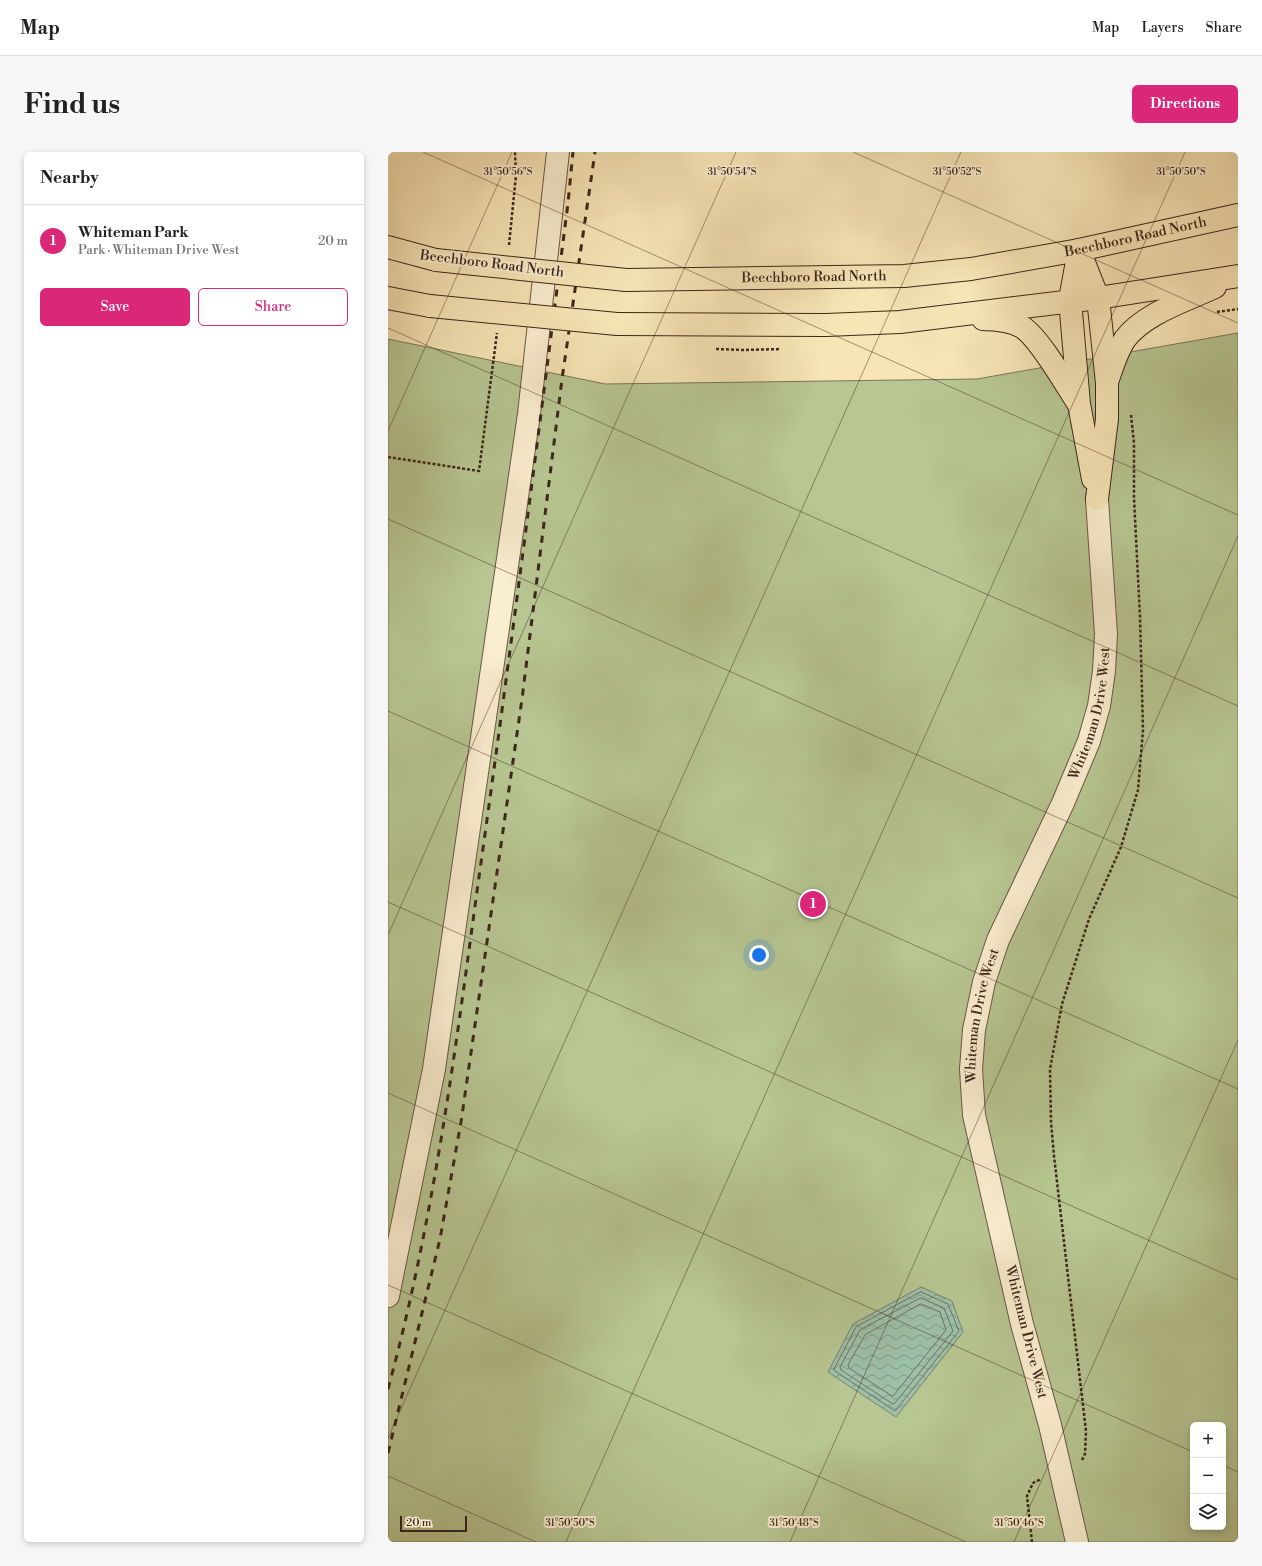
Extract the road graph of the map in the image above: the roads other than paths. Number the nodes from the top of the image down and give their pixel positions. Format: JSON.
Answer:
{"nodes":[{"id":1,"x":558,"y":152,"type":"edge"},
{"id":2,"x":1238,"y":216,"type":"edge"},
{"id":3,"x":388,"y":247,"type":"edge"},
{"id":4,"x":1079,"y":250,"type":"junction"},
{"id":5,"x":1238,"y":276,"type":"edge"},
{"id":6,"x":388,"y":298,"type":"edge"},
{"id":7,"x":1098,"y":298,"type":"junction"},
{"id":8,"x":1070,"y":300,"type":"junction"},
{"id":9,"x":943,"y":316,"type":"junction"},
{"id":10,"x":1107,"y":383,"type":"junction"},
{"id":11,"x":1079,"y":404,"type":"junction"},
{"id":12,"x":1097,"y":499,"type":"junction"},
{"id":13,"x":388,"y":1296,"type":"edge"},
{"id":14,"x":1077,"y":1542,"type":"edge"}],
"edges":[{"from":1,"to":13,"type":"street"},
{"from":2,"to":4,"type":"main road","name":"Beechboro Road North"},
{"from":3,"to":4,"type":"main road","name":"Beechboro Road North","bridge":true},
{"from":4,"to":7,"type":"main road"},
{"from":4,"to":8,"type":"main road"},
{"from":5,"to":7,"type":"main road"},
{"from":5,"to":10,"type":"main road"},
{"from":6,"to":9,"type":"main road","bridge":true},
{"from":7,"to":8,"type":"main road"},
{"from":7,"to":10,"type":"main road"},
{"from":8,"to":9,"type":"main road"},
{"from":8,"to":11,"type":"main road"},
{"from":9,"to":11,"type":"main road"},
{"from":10,"to":12,"type":"main road"},
{"from":11,"to":12,"type":"main road"},
{"from":12,"to":14,"type":"street","name":"Whiteman Drive West"}]}
